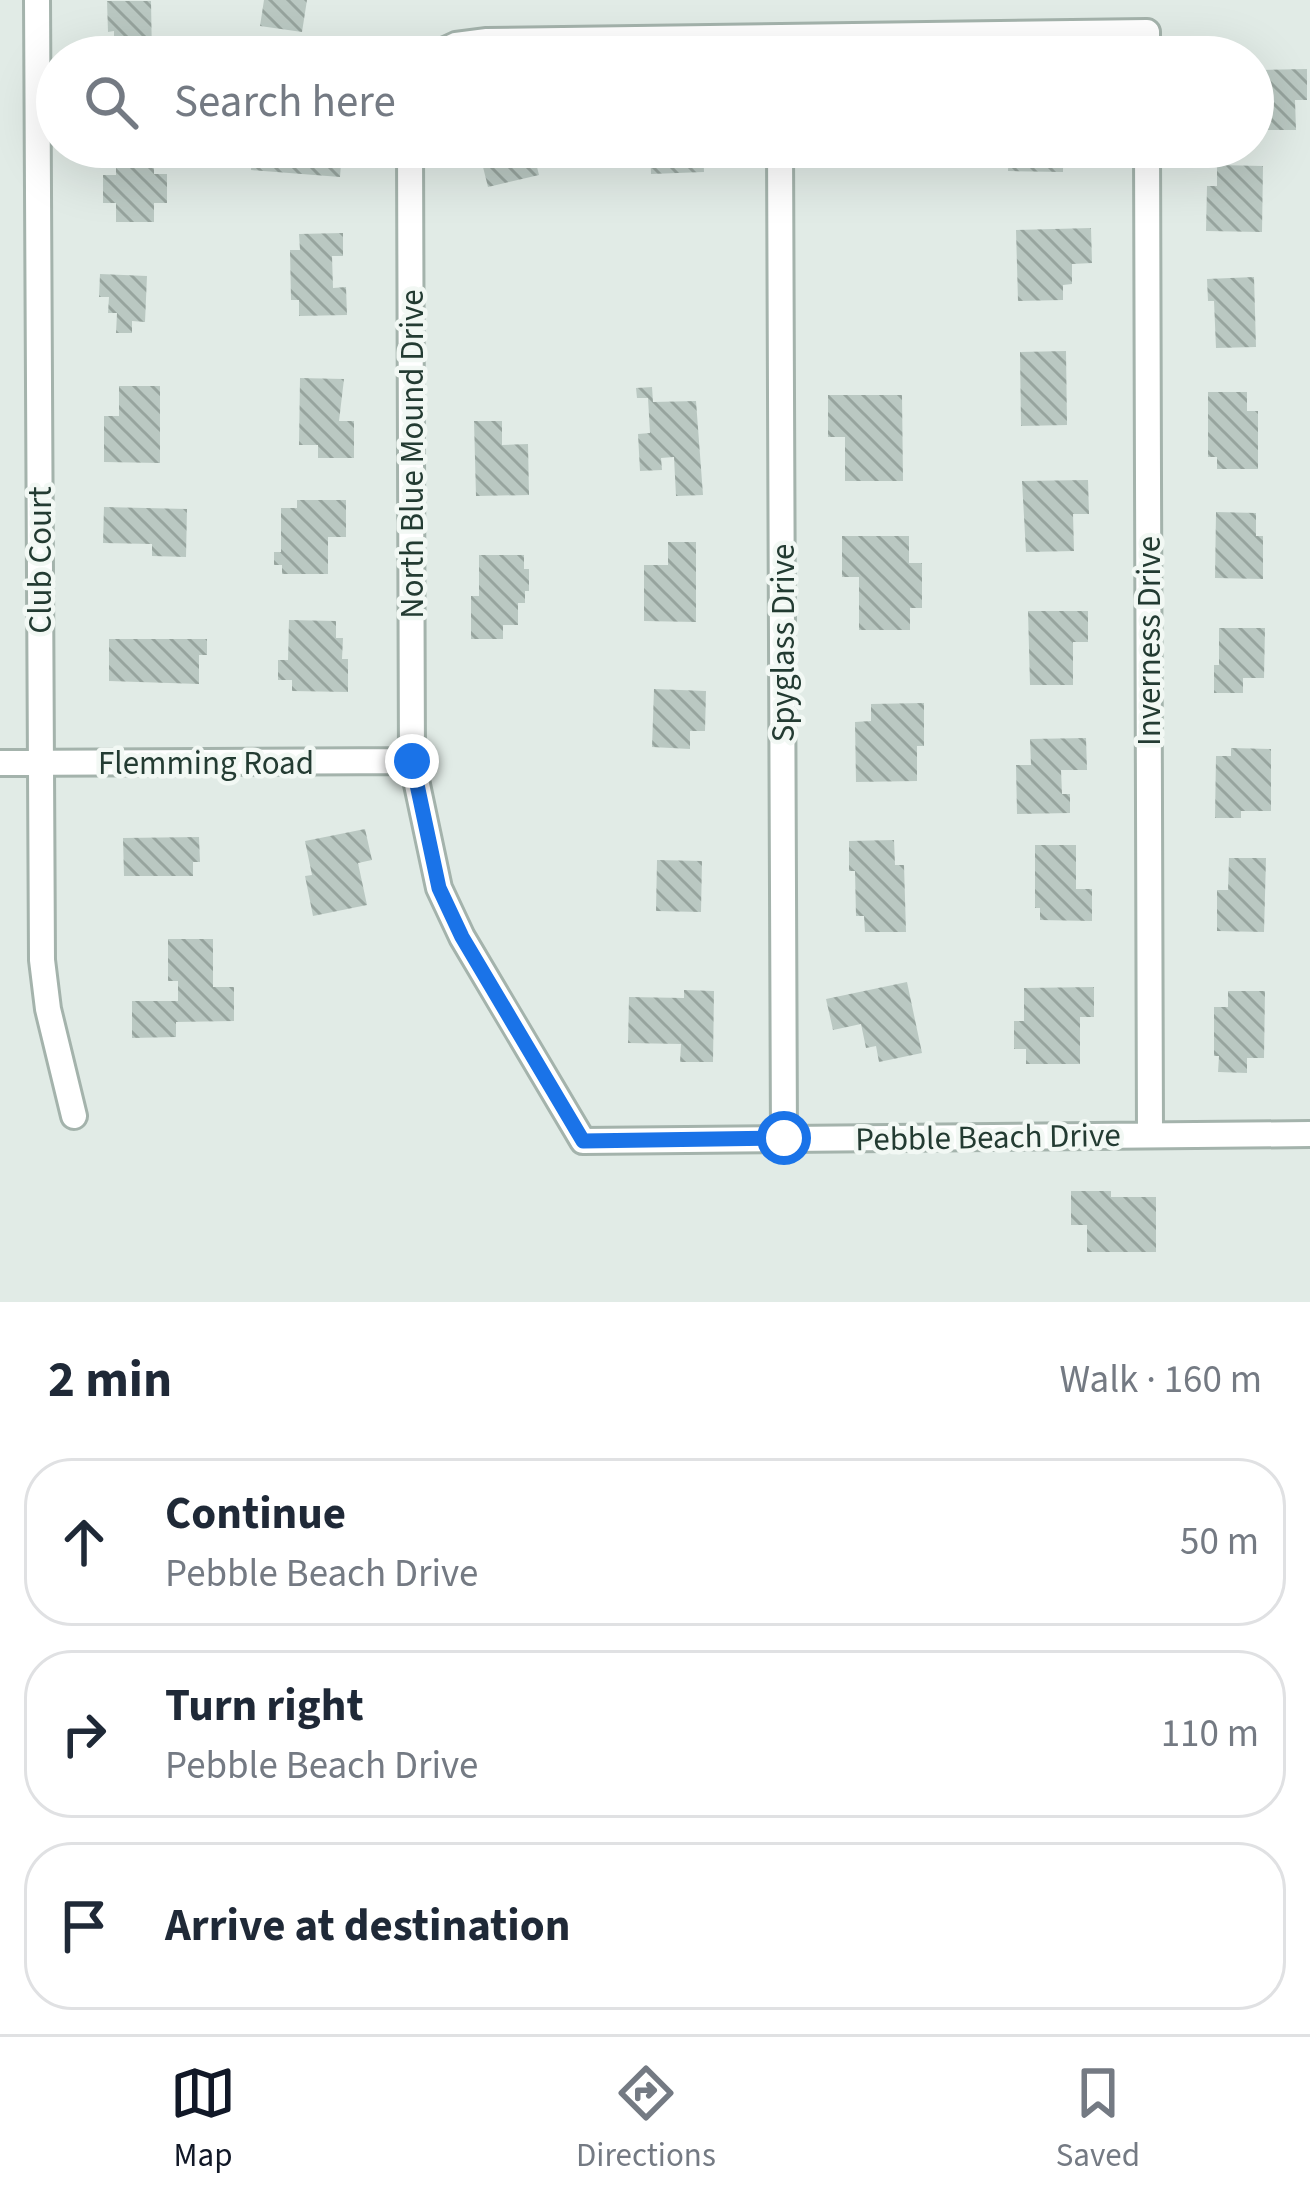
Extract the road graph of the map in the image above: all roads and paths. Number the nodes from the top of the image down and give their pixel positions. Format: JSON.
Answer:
{"nodes":[{"id":1,"x":37,"y":0,"type":"edge"},
{"id":2,"x":37,"y":36,"type":"edge"},
{"id":3,"x":38,"y":168,"type":"edge"},
{"id":4,"x":410,"y":168,"type":"edge"},
{"id":5,"x":780,"y":168,"type":"edge"},
{"id":6,"x":1147,"y":168,"type":"edge"},
{"id":7,"x":412,"y":761,"type":"junction"},
{"id":8,"x":0,"y":763,"type":"edge"},
{"id":9,"x":40,"y":763,"type":"junction"},
{"id":10,"x":74,"y":1116,"type":"dead end"},
{"id":11,"x":1310,"y":1134,"type":"edge"},
{"id":12,"x":1150,"y":1135,"type":"junction"},
{"id":13,"x":784,"y":1138,"type":"junction"}],
"edges":[{"from":1,"to":2,"type":"street","name":"Club Court"},
{"from":3,"to":9,"type":"street","name":"Club Court"},
{"from":4,"to":7,"type":"street","name":"North Blue Mound Drive"},
{"from":5,"to":13,"type":"street","name":"Spyglass Drive"},
{"from":6,"to":12,"type":"street","name":"Inverness Drive"},
{"from":7,"to":9,"type":"street","name":"Flemming Road"},
{"from":7,"to":13,"type":"street","name":"Pebble Beach Drive"},
{"from":8,"to":9,"type":"street","name":"Flemming Road"},
{"from":9,"to":10,"type":"street","name":"Club Court"},
{"from":11,"to":12,"type":"street","name":"Pebble Beach Drive"},
{"from":12,"to":13,"type":"street","name":"Pebble Beach Drive"}]}
